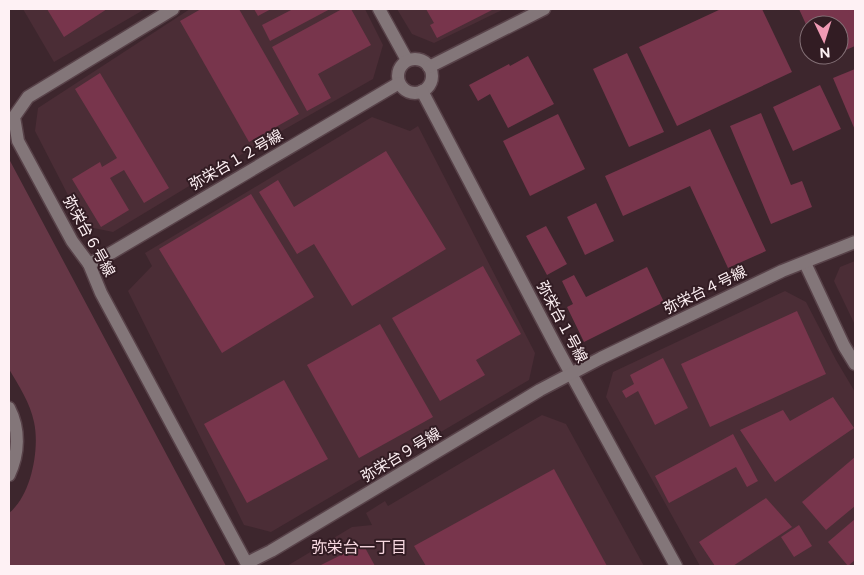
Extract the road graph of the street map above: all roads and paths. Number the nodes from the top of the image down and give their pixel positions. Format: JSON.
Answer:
{"nodes":[{"id":1,"x":173,"y":9,"type":"edge"},
{"id":2,"x":379,"y":9,"type":"edge"},
{"id":3,"x":544,"y":9,"type":"edge"},
{"id":4,"x":407,"y":60,"type":"junction"},
{"id":5,"x":429,"y":67,"type":"junction"},
{"id":6,"x":399,"y":83,"type":"junction"},
{"id":7,"x":422,"y":91,"type":"junction"},
{"id":8,"x":855,"y":242,"type":"edge"},
{"id":9,"x":805,"y":263,"type":"junction"},
{"id":10,"x":89,"y":264,"type":"junction"},
{"id":11,"x":855,"y":364,"type":"edge"},
{"id":12,"x":571,"y":374,"type":"junction"},
{"id":13,"x":9,"y":408,"type":"edge"},
{"id":14,"x":9,"y":475,"type":"edge"},
{"id":15,"x":248,"y":565,"type":"edge"},
{"id":16,"x":676,"y":566,"type":"edge"}],
"edges":[{"from":1,"to":10,"type":"street","name":"弥栄台６号線"},
{"from":2,"to":4,"type":"street"},
{"from":3,"to":5,"type":"street"},
{"from":4,"to":5,"type":"street"},
{"from":4,"to":6,"type":"street"},
{"from":5,"to":7,"type":"street"},
{"from":6,"to":7,"type":"street"},
{"from":6,"to":10,"type":"street","name":"弥栄台１２号線"},
{"from":7,"to":12,"type":"street","name":"弥栄台１号線"},
{"from":8,"to":9,"type":"street","name":"弥栄台４号線"},
{"from":9,"to":11,"type":"street"},
{"from":9,"to":12,"type":"street","name":"弥栄台４号線"},
{"from":10,"to":15,"type":"street","name":"弥栄台６号線"},
{"from":12,"to":15,"type":"street","name":"弥栄台９号線"},
{"from":12,"to":16,"type":"street","name":"弥栄台１号線"},
{"from":13,"to":14,"type":"street"}]}
